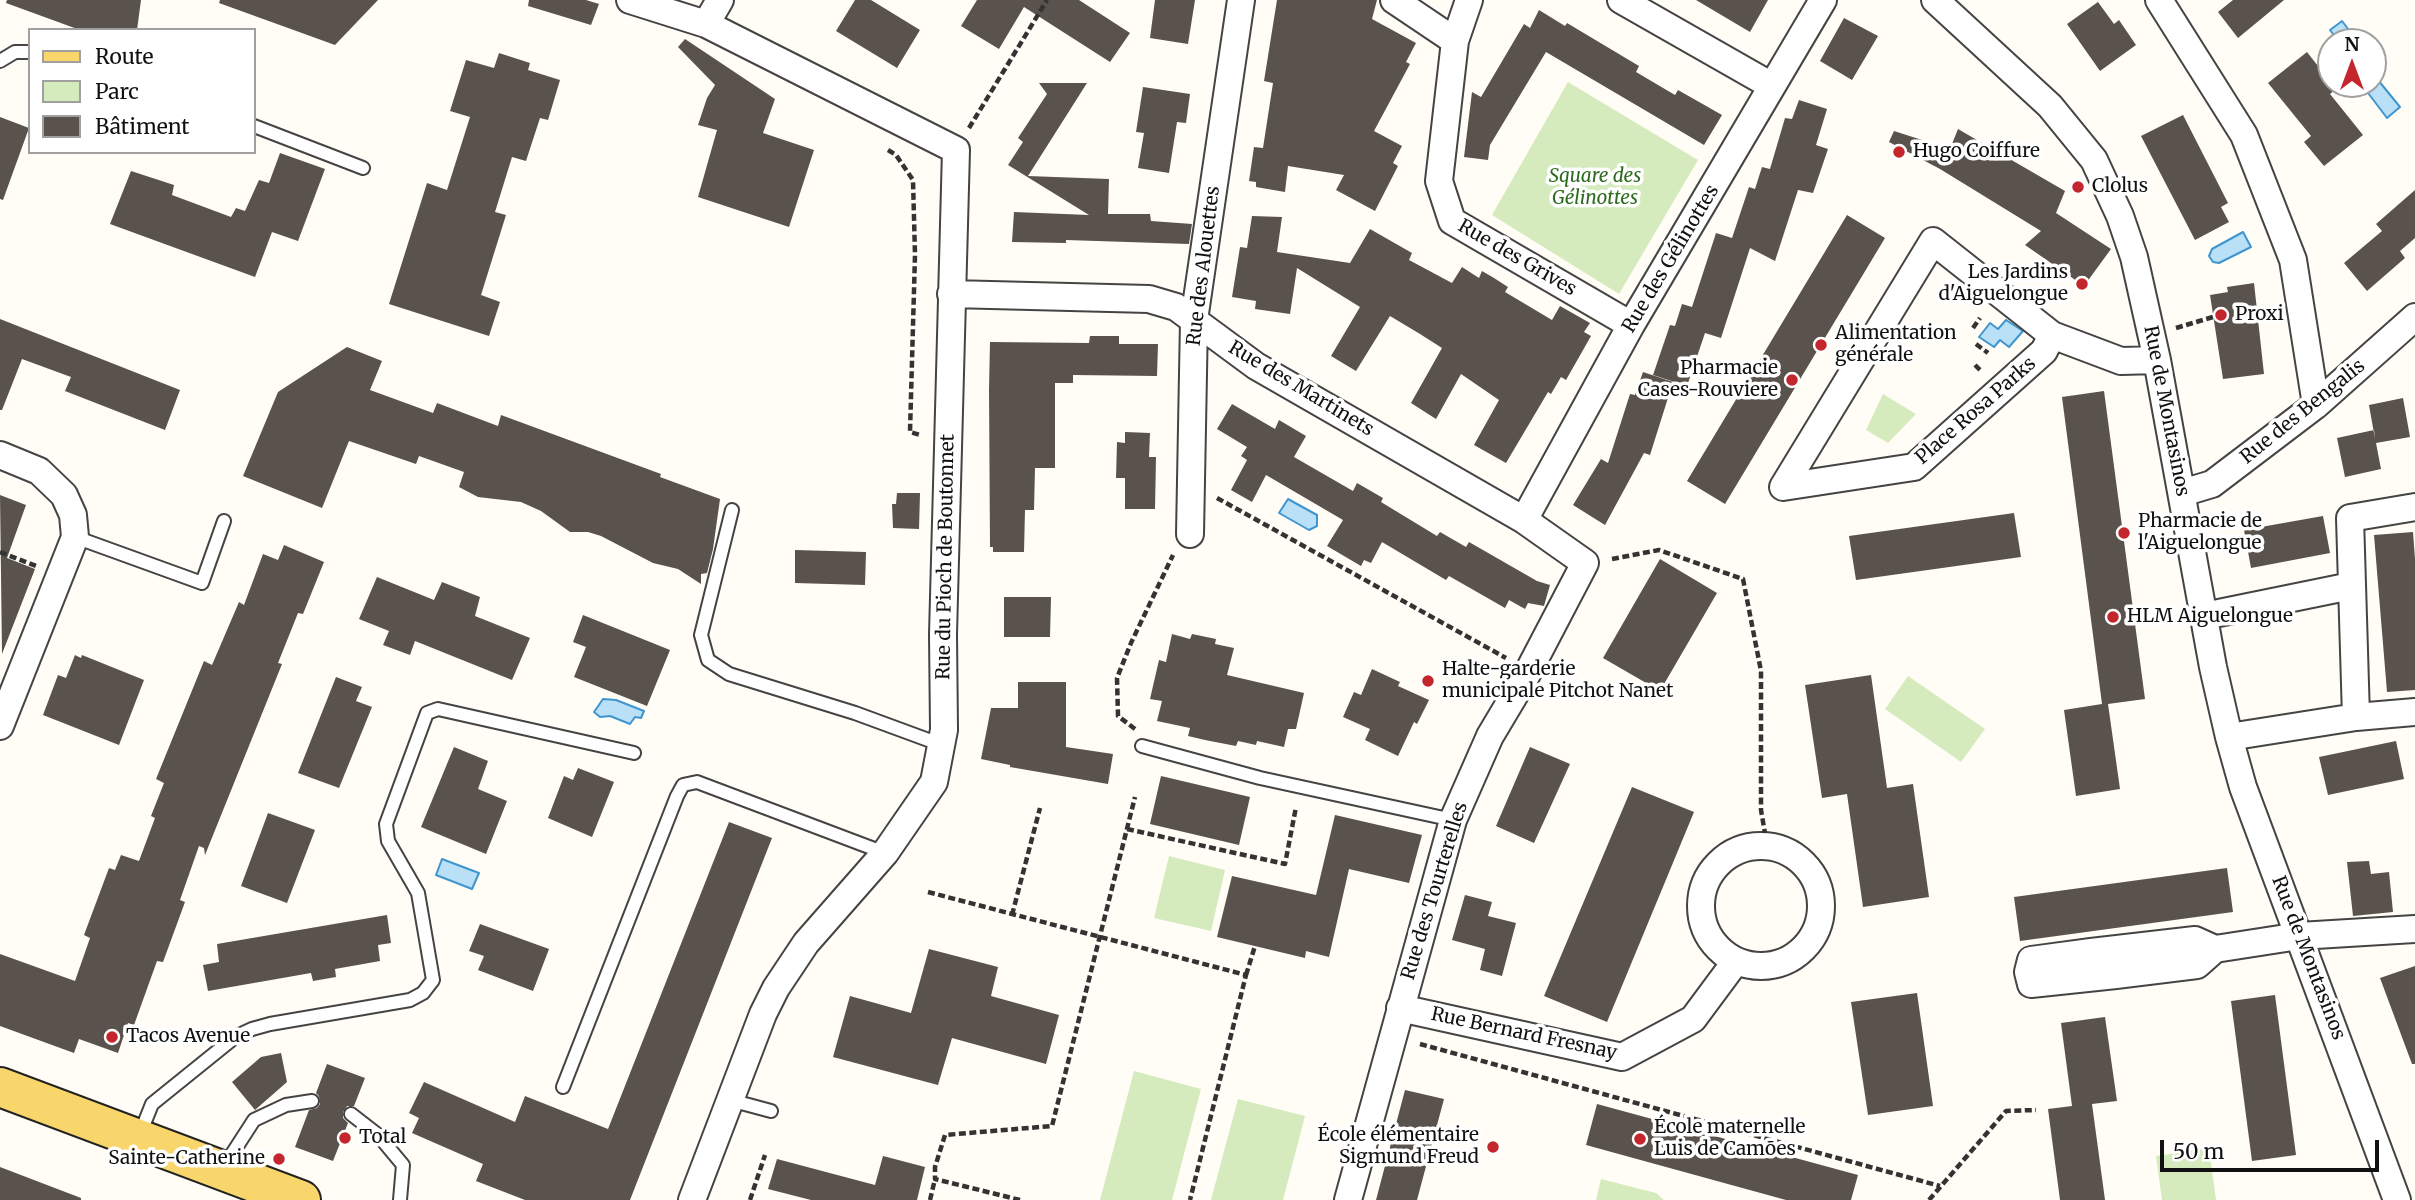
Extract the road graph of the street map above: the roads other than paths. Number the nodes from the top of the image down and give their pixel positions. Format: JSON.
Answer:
{"nodes":[{"id":1,"x":630,"y":0,"type":"edge"},
{"id":2,"x":720,"y":0,"type":"edge"},
{"id":3,"x":1241,"y":0,"type":"edge"},
{"id":4,"x":1394,"y":0,"type":"edge"},
{"id":5,"x":1469,"y":0,"type":"edge"},
{"id":6,"x":1620,"y":0,"type":"edge"},
{"id":7,"x":1823,"y":0,"type":"edge"},
{"id":8,"x":1935,"y":0,"type":"edge"},
{"id":9,"x":2159,"y":0,"type":"edge"},
{"id":10,"x":706,"y":24,"type":"junction"},
{"id":11,"x":1455,"y":41,"type":"junction"},
{"id":12,"x":28,"y":52,"type":"edge"},
{"id":13,"x":0,"y":61,"type":"edge"},
{"id":14,"x":1772,"y":86,"type":"junction"},
{"id":15,"x":256,"y":127,"type":"edge"},
{"id":16,"x":363,"y":168,"type":"dead end"},
{"id":17,"x":951,"y":294,"type":"junction"},
{"id":18,"x":2415,"y":317,"type":"edge"},
{"id":19,"x":1194,"y":320,"type":"junction"},
{"id":20,"x":1632,"y":325,"type":"junction"},
{"id":21,"x":2052,"y":335,"type":"junction"},
{"id":22,"x":2154,"y":348,"type":"junction"},
{"id":23,"x":2316,"y":405,"type":"junction"},
{"id":24,"x":0,"y":455,"type":"edge"},
{"id":25,"x":2182,"y":493,"type":"junction"},
{"id":26,"x":2415,"y":507,"type":"edge"},
{"id":27,"x":732,"y":510,"type":"dead end"},
{"id":28,"x":1524,"y":520,"type":"junction"},
{"id":29,"x":224,"y":521,"type":"dead end"},
{"id":30,"x":1191,"y":534,"type":"road end"},
{"id":31,"x":75,"y":537,"type":"junction"},
{"id":32,"x":1586,"y":563,"type":"joint"},
{"id":33,"x":2351,"y":586,"type":"junction"},
{"id":34,"x":2204,"y":617,"type":"junction"},
{"id":35,"x":2415,"y":712,"type":"edge"},
{"id":36,"x":2356,"y":717,"type":"junction"},
{"id":37,"x":0,"y":726,"type":"edge"},
{"id":38,"x":2229,"y":737,"type":"junction"},
{"id":39,"x":942,"y":745,"type":"junction"},
{"id":40,"x":1142,"y":746,"type":"road end"},
{"id":41,"x":635,"y":753,"type":"dead end"},
{"id":42,"x":1453,"y":820,"type":"junction"},
{"id":43,"x":885,"y":853,"type":"junction"},
{"id":44,"x":2415,"y":929,"type":"edge"},
{"id":45,"x":2299,"y":936,"type":"junction"},
{"id":46,"x":2215,"y":949,"type":"junction"},
{"id":47,"x":1735,"y":961,"type":"junction"},
{"id":48,"x":1400,"y":1008,"type":"junction"},
{"id":49,"x":0,"y":1087,"type":"edge"},
{"id":50,"x":563,"y":1087,"type":"dead end"},
{"id":51,"x":730,"y":1100,"type":"junction"},
{"id":52,"x":312,"y":1101,"type":"dead end"},
{"id":53,"x":771,"y":1111,"type":"dead end"},
{"id":54,"x":351,"y":1114,"type":"dead end"},
{"id":55,"x":138,"y":1138,"type":"junction"},
{"id":56,"x":221,"y":1170,"type":"junction"},
{"id":57,"x":300,"y":1200,"type":"edge"},
{"id":58,"x":400,"y":1200,"type":"edge"},
{"id":59,"x":692,"y":1200,"type":"edge"},
{"id":60,"x":1349,"y":1200,"type":"edge"},
{"id":61,"x":2397,"y":1200,"type":"edge"}],
"edges":[{"from":1,"to":10,"type":"street"},
{"from":2,"to":10,"type":"street"},
{"from":3,"to":19,"type":"street","name":"Rue des Alouettes"},
{"from":4,"to":11,"type":"street"},
{"from":5,"to":11,"type":"street","name":"Rue des Grives"},
{"from":6,"to":14,"type":"street"},
{"from":7,"to":14,"type":"street","name":"Rue des Gélinottes"},
{"from":8,"to":22,"type":"street","name":"Rue de Montasinos"},
{"from":9,"to":23,"type":"street"},
{"from":10,"to":17,"type":"street","name":"Rue du Pioch de Boutonnet"},
{"from":11,"to":20,"type":"street","name":"Rue des Grives"},
{"from":12,"to":13,"type":"lane"},
{"from":14,"to":20,"type":"street","name":"Rue des Gélinottes"},
{"from":15,"to":16,"type":"lane"},
{"from":17,"to":19,"type":"street","name":"Rue des Martinets"},
{"from":17,"to":39,"type":"street","name":"Rue du Pioch de Boutonnet"},
{"from":18,"to":23,"type":"street","name":"Rue des Bengalis"},
{"from":19,"to":28,"type":"street","name":"Rue des Martinets"},
{"from":19,"to":30,"type":"street","name":"Rue des Alouettes"},
{"from":20,"to":28,"type":"street","name":"Rue des Gélinottes"},
{"from":21,"to":21,"type":"street","name":"Place Rosa Parks"},
{"from":21,"to":22,"type":"street","name":"Place Rosa Parks"},
{"from":22,"to":25,"type":"street","name":"Rue de Montasinos"},
{"from":23,"to":25,"type":"street","name":"Rue des Bengalis"},
{"from":24,"to":31,"type":"street"},
{"from":25,"to":34,"type":"street","name":"Rue de Montasinos"},
{"from":26,"to":33,"type":"street"},
{"from":27,"to":39,"type":"lane"},
{"from":28,"to":32,"type":"street","name":"Rue des Martinets"},
{"from":29,"to":31,"type":"lane"},
{"from":31,"to":37,"type":"street"},
{"from":32,"to":42,"type":"street","name":"Rue des Tourterelles"},
{"from":33,"to":34,"type":"street"},
{"from":33,"to":36,"type":"street"},
{"from":34,"to":38,"type":"street","name":"Rue de Montasinos"},
{"from":35,"to":36,"type":"street"},
{"from":36,"to":38,"type":"street"},
{"from":38,"to":45,"type":"street","name":"Rue de Montasinos"},
{"from":39,"to":43,"type":"street","name":"Rue du Pioch de Boutonnet"},
{"from":40,"to":42,"type":"lane"},
{"from":41,"to":55,"type":"lane"},
{"from":42,"to":48,"type":"street","name":"Rue des Tourterelles"},
{"from":43,"to":50,"type":"lane"},
{"from":43,"to":51,"type":"street","name":"Rue du Pioch de Boutonnet"},
{"from":44,"to":45,"type":"street"},
{"from":45,"to":46,"type":"street"},
{"from":45,"to":61,"type":"street","name":"Rue de Montasinos"},
{"from":46,"to":46,"type":"street"},
{"from":47,"to":47,"type":"street"},
{"from":47,"to":48,"type":"street","name":"Rue Bernard Fresnay"},
{"from":48,"to":60,"type":"street","name":"Rue des Tourterelles"},
{"from":49,"to":55,"type":"main road"},
{"from":51,"to":53,"type":"lane"},
{"from":51,"to":59,"type":"street","name":"Rue du Pioch de Boutonnet"},
{"from":52,"to":56,"type":"lane"},
{"from":54,"to":58,"type":"lane"},
{"from":55,"to":56,"type":"main road"},
{"from":56,"to":57,"type":"main road"}]}
